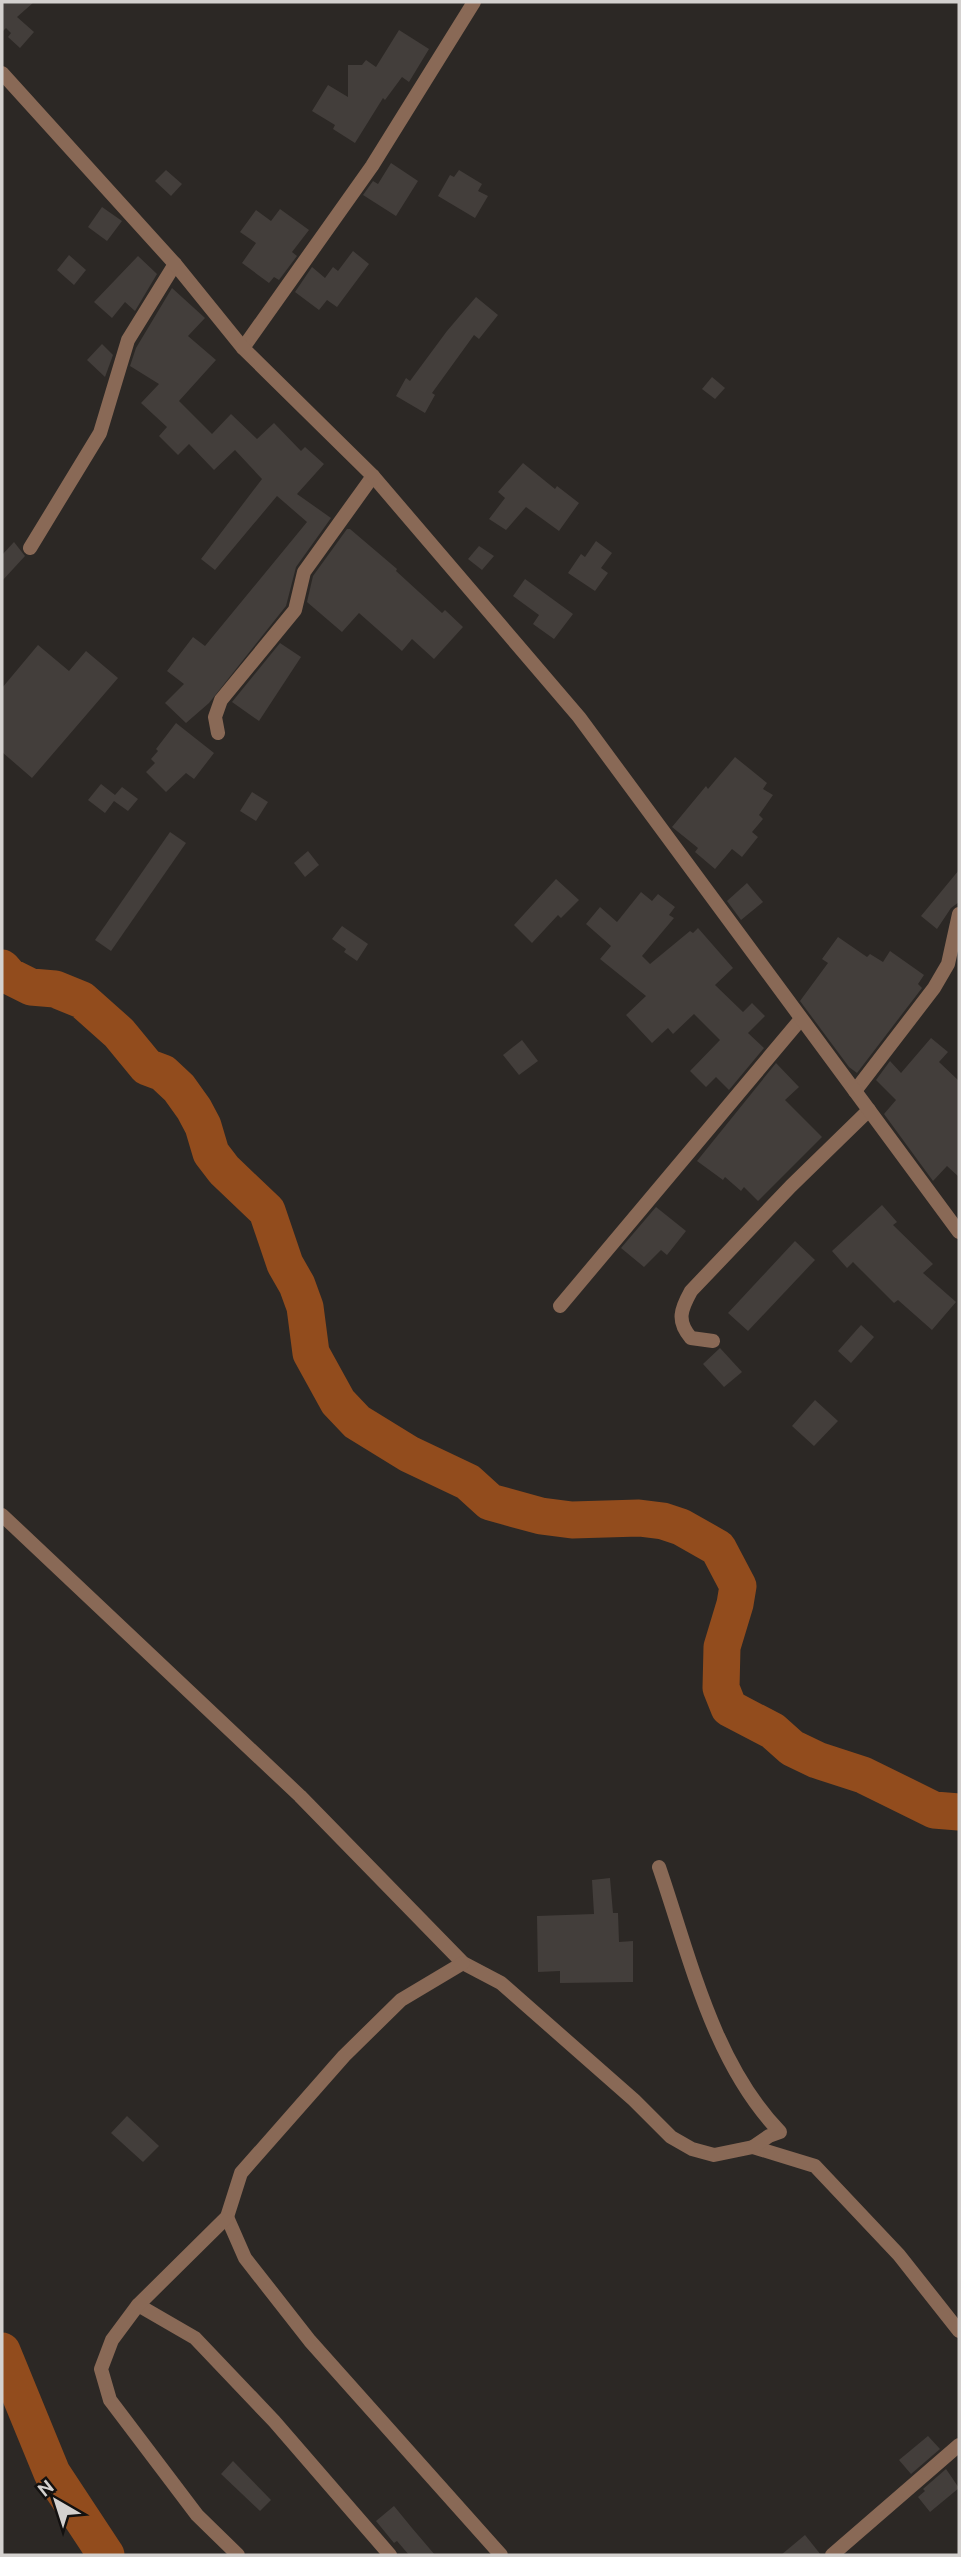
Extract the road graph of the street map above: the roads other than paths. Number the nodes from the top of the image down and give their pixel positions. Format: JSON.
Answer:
{"nodes":[{"id":1,"x":474,"y":2,"type":"edge"},
{"id":2,"x":2,"y":73,"type":"edge"},
{"id":3,"x":175,"y":264,"type":"junction"},
{"id":4,"x":243,"y":348,"type":"junction"},
{"id":5,"x":373,"y":476,"type":"junction"},
{"id":6,"x":30,"y":548,"type":"dead end"},
{"id":7,"x":218,"y":733,"type":"dead end"},
{"id":8,"x":959,"y":914,"type":"edge"},
{"id":9,"x":801,"y":1019,"type":"junction"},
{"id":10,"x":855,"y":1091,"type":"junction"},
{"id":11,"x":869,"y":1110,"type":"junction"},
{"id":12,"x":959,"y":1232,"type":"edge"},
{"id":13,"x":560,"y":1306,"type":"dead end"},
{"id":14,"x":713,"y":1341,"type":"dead end"},
{"id":15,"x":2,"y":1514,"type":"edge"},
{"id":16,"x":659,"y":1867,"type":"dead end"},
{"id":17,"x":463,"y":1964,"type":"junction"},
{"id":18,"x":753,"y":2147,"type":"junction"},
{"id":19,"x":227,"y":2217,"type":"junction"},
{"id":20,"x":138,"y":2305,"type":"junction"},
{"id":21,"x":959,"y":2331,"type":"edge"},
{"id":22,"x":959,"y":2445,"type":"edge"},
{"id":23,"x":238,"y":2555,"type":"edge"},
{"id":24,"x":390,"y":2555,"type":"edge"},
{"id":25,"x":501,"y":2555,"type":"edge"},
{"id":26,"x":832,"y":2555,"type":"edge"}],
"edges":[{"from":1,"to":4,"type":"street"},
{"from":2,"to":3,"type":"street"},
{"from":3,"to":4,"type":"street"},
{"from":3,"to":6,"type":"street"},
{"from":4,"to":5,"type":"street"},
{"from":5,"to":7,"type":"street"},
{"from":5,"to":9,"type":"street"},
{"from":8,"to":10,"type":"street"},
{"from":9,"to":10,"type":"street"},
{"from":9,"to":13,"type":"street"},
{"from":10,"to":11,"type":"street"},
{"from":11,"to":12,"type":"street"},
{"from":11,"to":14,"type":"street"},
{"from":15,"to":17,"type":"street"},
{"from":16,"to":18,"type":"street"},
{"from":17,"to":18,"type":"street"},
{"from":17,"to":19,"type":"street"},
{"from":18,"to":21,"type":"street"},
{"from":19,"to":20,"type":"street"},
{"from":19,"to":25,"type":"street"},
{"from":20,"to":23,"type":"street"},
{"from":20,"to":24,"type":"street"},
{"from":22,"to":26,"type":"street"}]}
